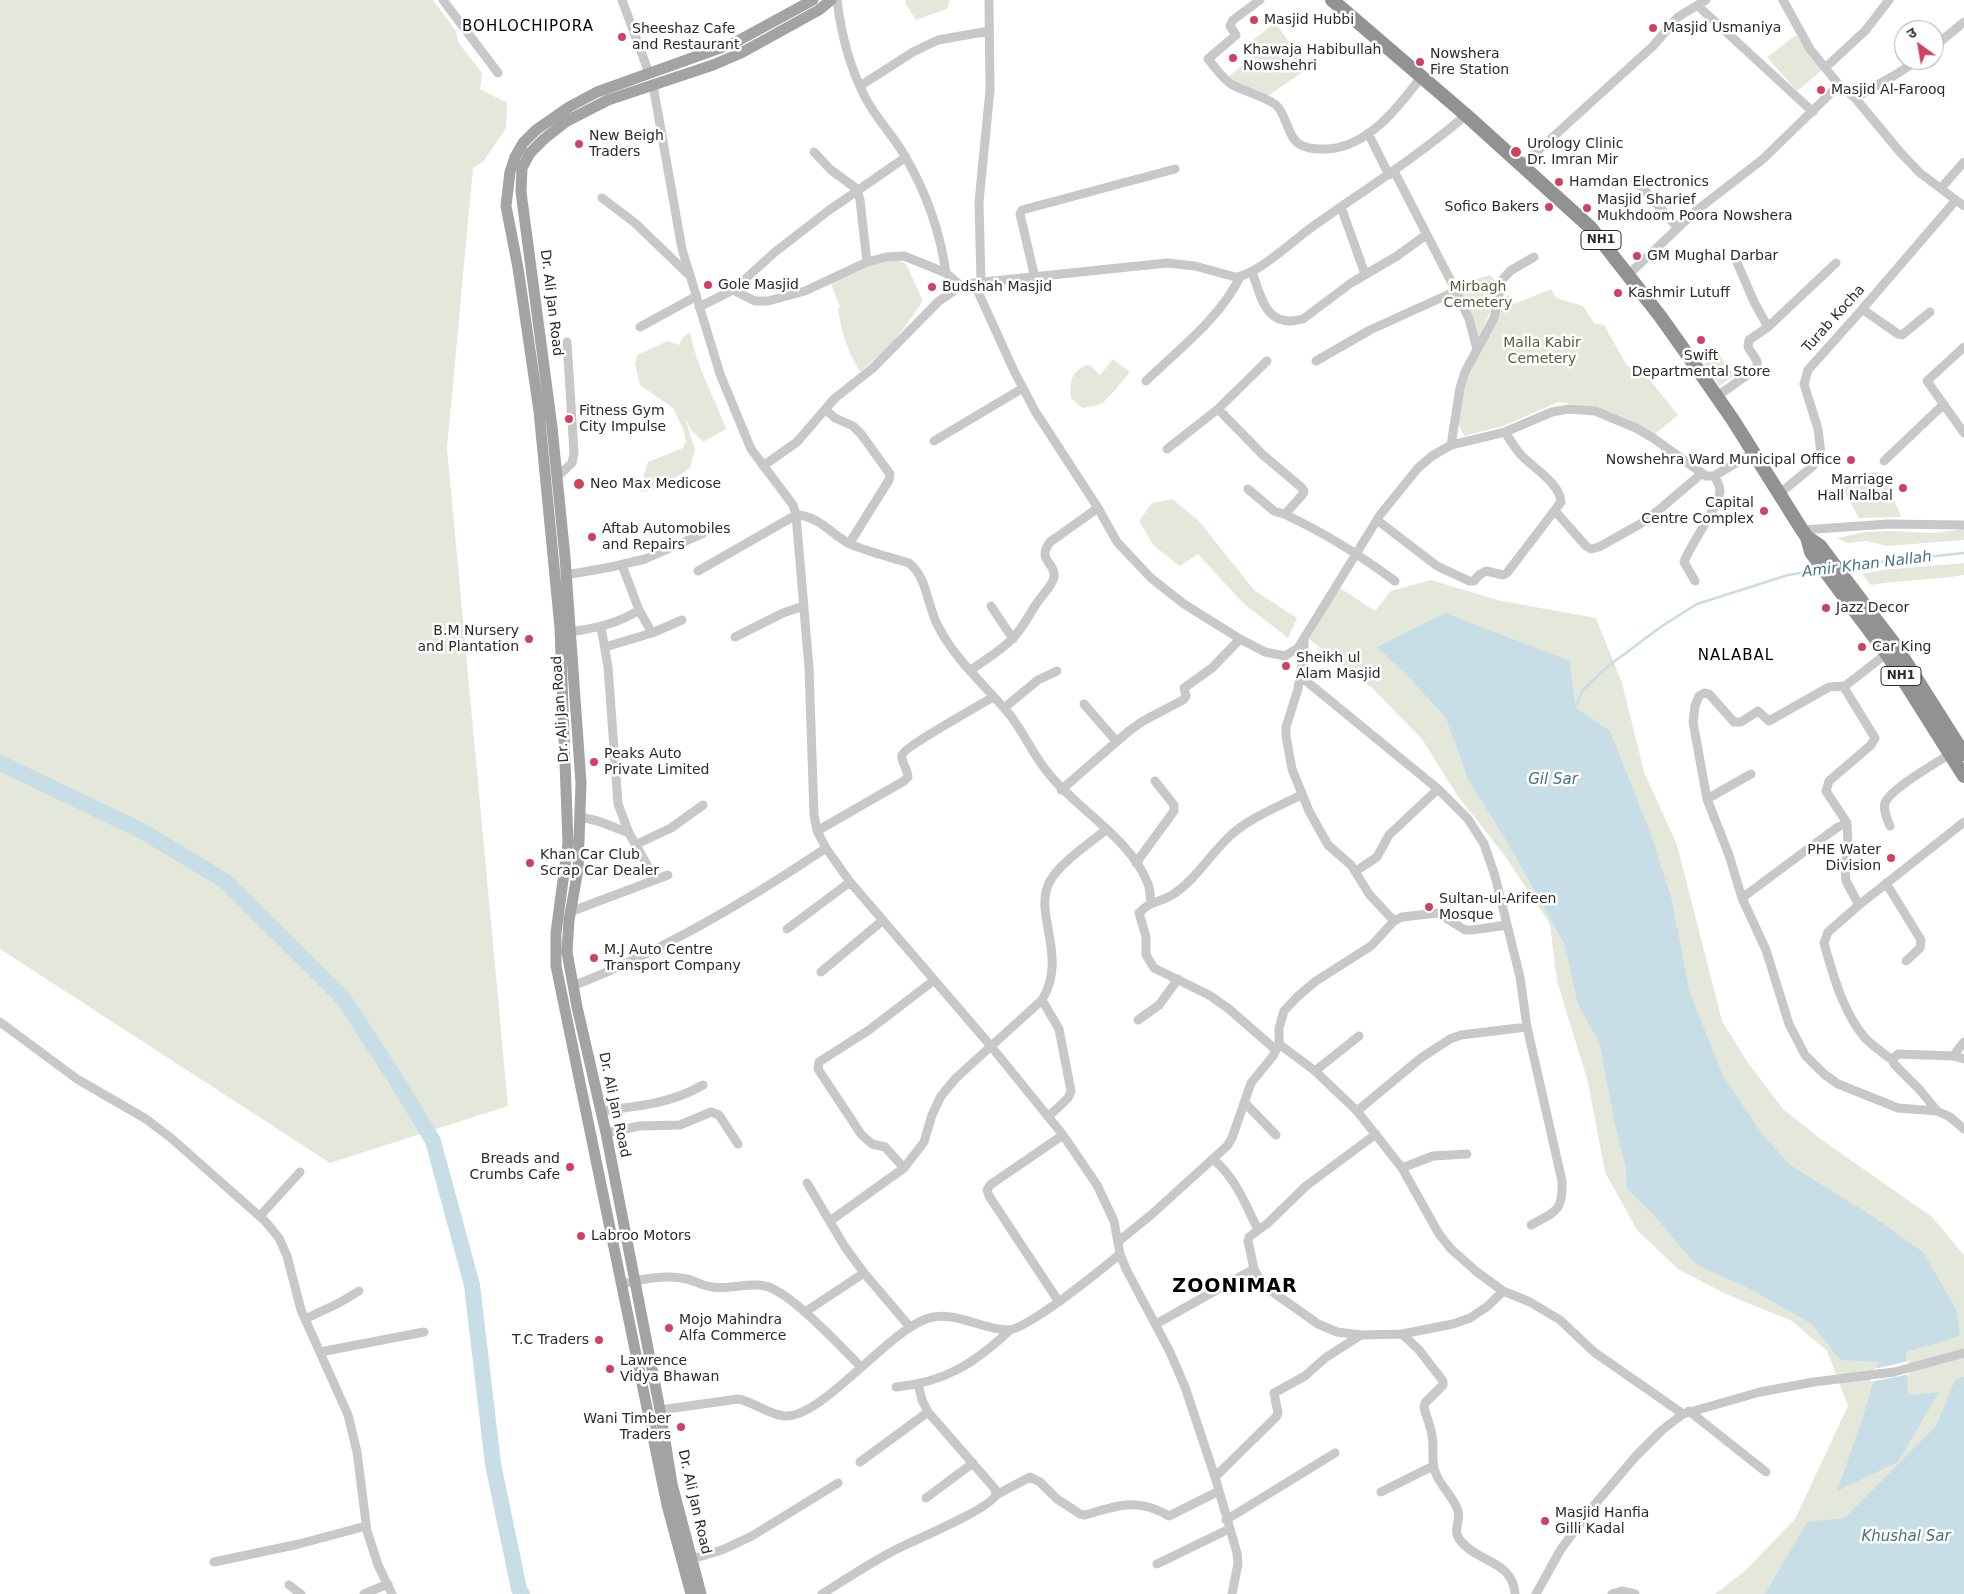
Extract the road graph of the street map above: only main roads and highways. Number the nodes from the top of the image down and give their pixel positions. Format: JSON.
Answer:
{"nodes":[{"id":1,"x":813,"y":0,"type":"edge"},
{"id":2,"x":831,"y":0,"type":"edge"},
{"id":3,"x":1332,"y":0,"type":"edge"},
{"id":4,"x":1957,"y":754,"type":"edge"},
{"id":5,"x":1964,"y":776,"type":"edge"},
{"id":6,"x":691,"y":1594,"type":"edge"},
{"id":7,"x":701,"y":1594,"type":"edge"}],
"edges":[{"from":1,"to":6,"type":"main road","name":"Dr. Ali Jan Road"},
{"from":2,"to":7,"type":"main road","name":"Dr. Ali Jan Road"},
{"from":3,"to":4,"type":"highway","number":"NH1"},
{"from":4,"to":5,"type":"highway","number":"NH1"}]}
